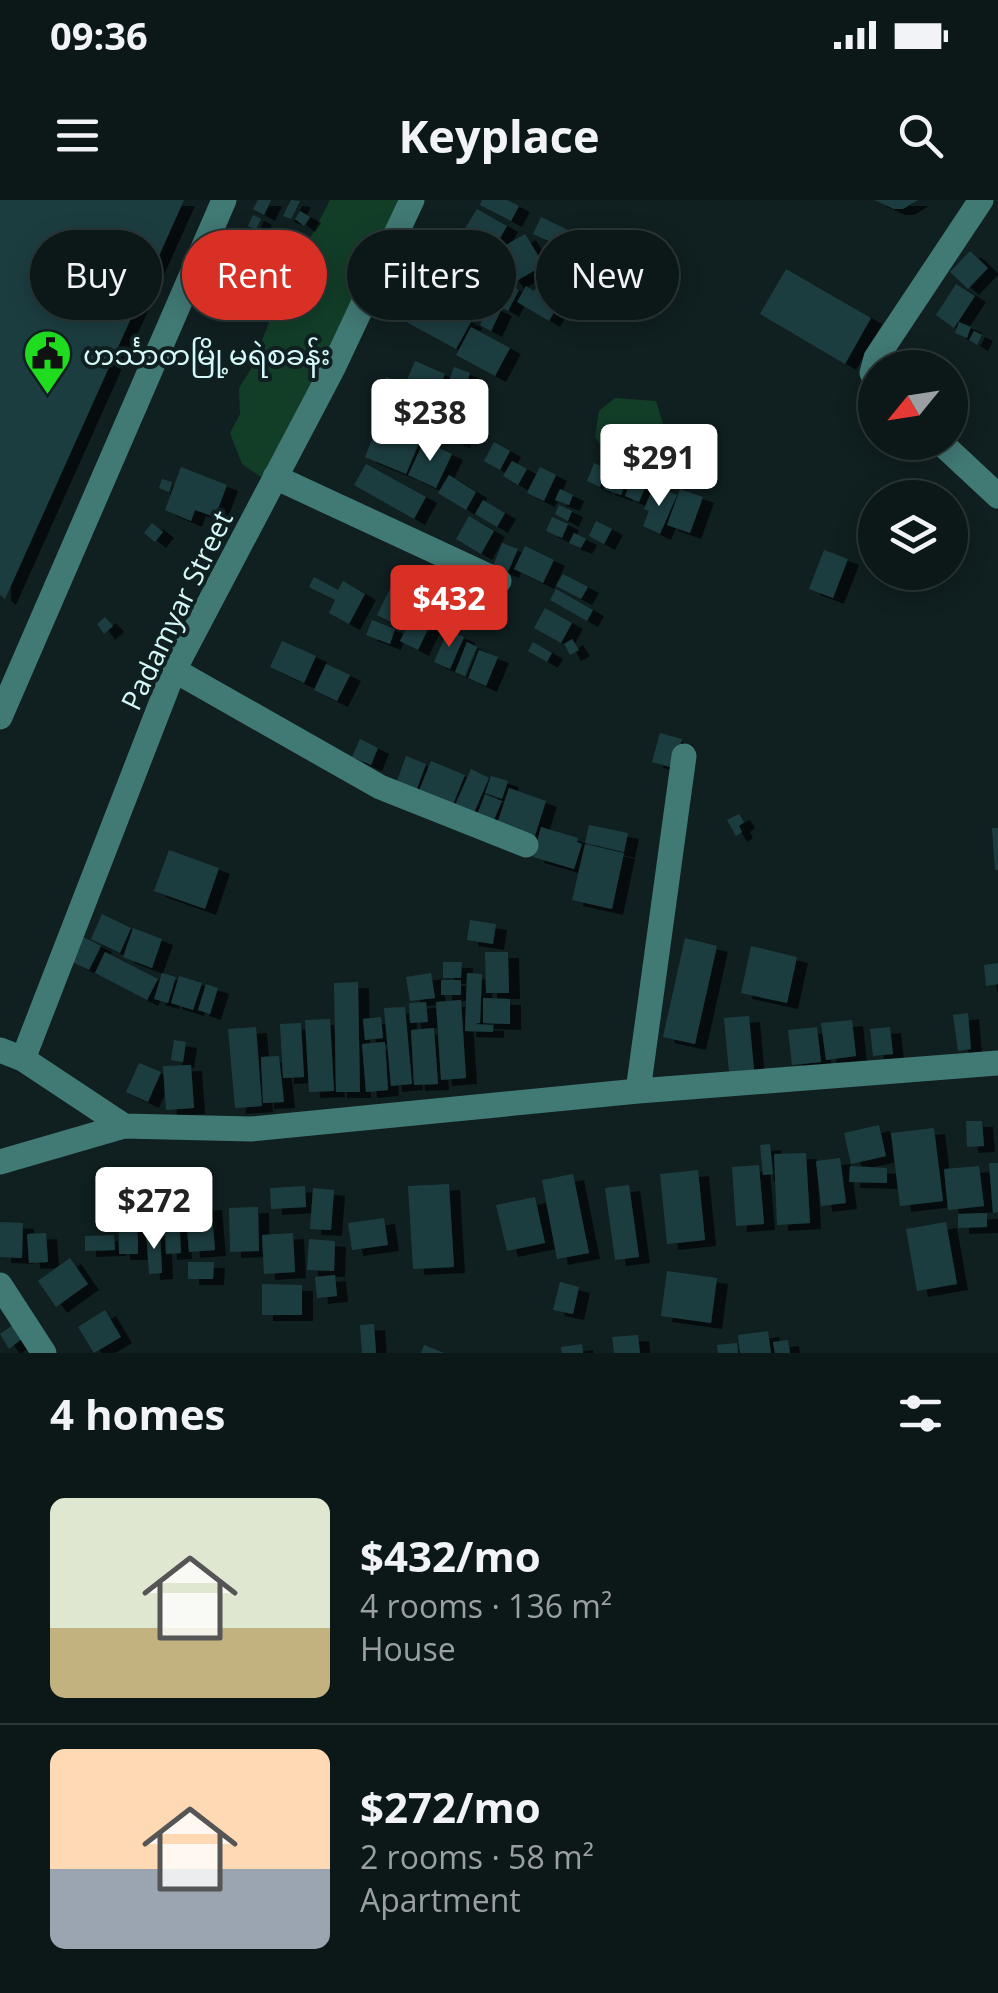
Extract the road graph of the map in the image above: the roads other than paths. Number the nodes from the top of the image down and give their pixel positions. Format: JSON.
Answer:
{"nodes":[{"id":1,"x":224,"y":200,"type":"edge"},
{"id":2,"x":412,"y":200,"type":"edge"},
{"id":3,"x":981,"y":200,"type":"edge"},
{"id":4,"x":881,"y":350,"type":"edge"},
{"id":5,"x":959,"y":460,"type":"edge"},
{"id":6,"x":275,"y":478,"type":"junction"},
{"id":7,"x":998,"y":496,"type":"edge"},
{"id":8,"x":499,"y":581,"type":"dead end"},
{"id":9,"x":174,"y":670,"type":"junction"},
{"id":10,"x":0,"y":718,"type":"edge"},
{"id":11,"x":684,"y":756,"type":"dead end"},
{"id":12,"x":526,"y":845,"type":"dead end"},
{"id":13,"x":12,"y":1055,"type":"edge"},
{"id":14,"x":998,"y":1064,"type":"edge"},
{"id":15,"x":638,"y":1091,"type":"junction"},
{"id":16,"x":124,"y":1126,"type":"junction"},
{"id":17,"x":0,"y":1162,"type":"edge"},
{"id":18,"x":0,"y":1285,"type":"edge"},
{"id":19,"x":44,"y":1353,"type":"edge"}],
"edges":[{"from":1,"to":10,"type":"street"},
{"from":2,"to":6,"type":"street","name":"Padamyar Street"},
{"from":3,"to":4,"type":"street"},
{"from":5,"to":7,"type":"street"},
{"from":6,"to":8,"type":"street"},
{"from":6,"to":9,"type":"street","name":"Padamyar Street"},
{"from":9,"to":12,"type":"street"},
{"from":9,"to":13,"type":"street","name":"Padamyar Street"},
{"from":11,"to":15,"type":"street"},
{"from":13,"to":16,"type":"street"},
{"from":14,"to":15,"type":"street"},
{"from":15,"to":16,"type":"street"},
{"from":16,"to":17,"type":"street"},
{"from":18,"to":19,"type":"street"}]}
